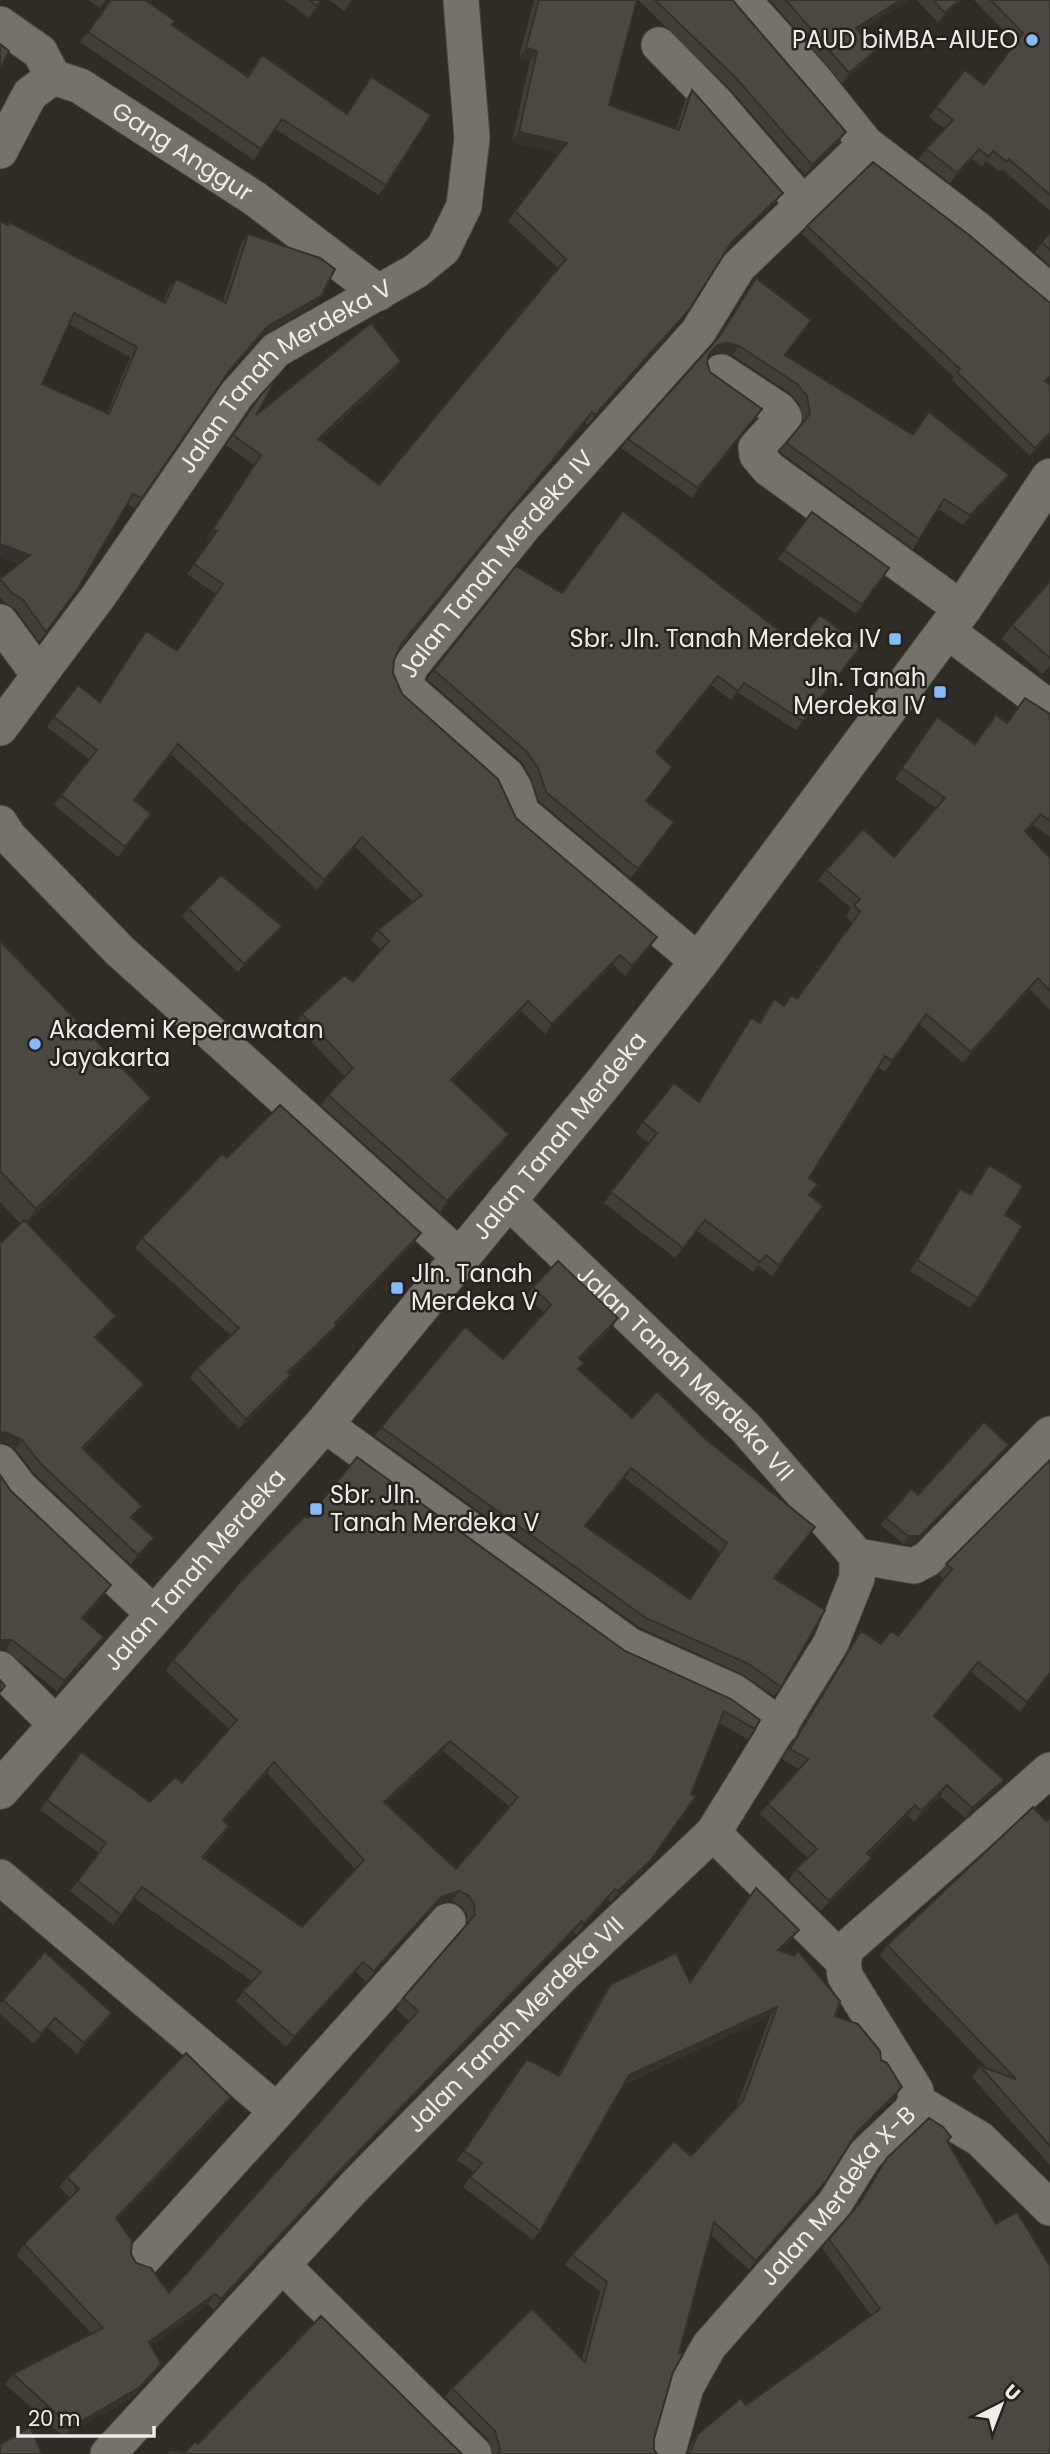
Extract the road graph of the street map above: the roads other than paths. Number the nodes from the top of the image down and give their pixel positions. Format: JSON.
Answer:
{"nodes":[{"id":1,"x":461,"y":0,"type":"edge"},
{"id":2,"x":743,"y":0,"type":"edge"},
{"id":3,"x":0,"y":24,"type":"edge"},
{"id":4,"x":659,"y":45,"type":"dead end"},
{"id":5,"x":53,"y":78,"type":"junction"},
{"id":6,"x":866,"y":144,"type":"junction"},
{"id":7,"x":0,"y":151,"type":"edge"},
{"id":8,"x":802,"y":203,"type":"junction"},
{"id":9,"x":1050,"y":292,"type":"edge"},
{"id":10,"x":379,"y":293,"type":"junction"},
{"id":11,"x":721,"y":372,"type":"dead end"},
{"id":12,"x":1050,"y":478,"type":"edge"},
{"id":13,"x":954,"y":619,"type":"junction"},
{"id":14,"x":0,"y":622,"type":"edge"},
{"id":15,"x":39,"y":674,"type":"junction"},
{"id":16,"x":1050,"y":708,"type":"edge"},
{"id":17,"x":0,"y":728,"type":"edge"},
{"id":18,"x":0,"y":822,"type":"edge"},
{"id":19,"x":699,"y":962,"type":"junction"},
{"id":20,"x":506,"y":1199,"type":"junction"},
{"id":21,"x":460,"y":1257,"type":"junction"},
{"id":22,"x":324,"y":1423,"type":"junction"},
{"id":23,"x":1050,"y":1434,"type":"edge"},
{"id":24,"x":0,"y":1462,"type":"edge"},
{"id":25,"x":857,"y":1556,"type":"junction"},
{"id":26,"x":154,"y":1614,"type":"junction"},
{"id":27,"x":0,"y":1670,"type":"edge"},
{"id":28,"x":56,"y":1724,"type":"junction"},
{"id":29,"x":781,"y":1726,"type":"junction"},
{"id":30,"x":1050,"y":1770,"type":"edge"},
{"id":31,"x":0,"y":1790,"type":"edge"},
{"id":32,"x":713,"y":1833,"type":"junction"},
{"id":33,"x":0,"y":1877,"type":"edge"},
{"id":34,"x":448,"y":1921,"type":"dead end"},
{"id":35,"x":843,"y":1961,"type":"junction"},
{"id":36,"x":916,"y":2101,"type":"junction"},
{"id":37,"x":277,"y":2111,"type":"junction"},
{"id":38,"x":1050,"y":2208,"type":"edge"},
{"id":39,"x":143,"y":2259,"type":"dead end"},
{"id":40,"x":282,"y":2265,"type":"junction"},
{"id":41,"x":108,"y":2454,"type":"edge"},
{"id":42,"x":474,"y":2454,"type":"edge"},
{"id":43,"x":667,"y":2454,"type":"edge"}],
"edges":[{"from":1,"to":10,"type":"street","name":"Jalan Tanah Merdeka V"},
{"from":2,"to":6,"type":"street"},
{"from":3,"to":5,"type":"street"},
{"from":4,"to":8,"type":"street"},
{"from":5,"to":7,"type":"street"},
{"from":5,"to":10,"type":"street","name":"Gang Anggur"},
{"from":6,"to":8,"type":"street","name":"Jalan Tanah Merdeka IV"},
{"from":6,"to":9,"type":"street"},
{"from":8,"to":19,"type":"street","name":"Jalan Tanah Merdeka IV"},
{"from":10,"to":15,"type":"street","name":"Jalan Tanah Merdeka V"},
{"from":11,"to":13,"type":"street"},
{"from":12,"to":13,"type":"street","name":"Jalan Tanah Merdeka"},
{"from":13,"to":16,"type":"street"},
{"from":13,"to":19,"type":"street","name":"Jalan Tanah Merdeka"},
{"from":14,"to":15,"type":"street"},
{"from":15,"to":17,"type":"street","name":"Jalan Tanah Merdeka V"},
{"from":18,"to":21,"type":"street"},
{"from":19,"to":20,"type":"street","name":"Jalan Tanah Merdeka"},
{"from":20,"to":21,"type":"street","name":"Jalan Tanah Merdeka"},
{"from":20,"to":25,"type":"street","name":"Jalan Tanah Merdeka VII"},
{"from":21,"to":22,"type":"street","name":"Jalan Tanah Merdeka"},
{"from":22,"to":26,"type":"street","name":"Jalan Tanah Merdeka"},
{"from":22,"to":29,"type":"street"},
{"from":23,"to":25,"type":"street"},
{"from":24,"to":26,"type":"street"},
{"from":25,"to":29,"type":"street","name":"Jalan Tanah Merdeka VII"},
{"from":26,"to":28,"type":"street","name":"Jalan Tanah Merdeka"},
{"from":27,"to":28,"type":"street"},
{"from":28,"to":31,"type":"street","name":"Jalan Tanah Merdeka"},
{"from":29,"to":32,"type":"street","name":"Jalan Tanah Merdeka VII"},
{"from":30,"to":35,"type":"street"},
{"from":32,"to":35,"type":"street"},
{"from":32,"to":40,"type":"street","name":"Jalan Tanah Merdeka VII"},
{"from":33,"to":37,"type":"street"},
{"from":34,"to":37,"type":"street"},
{"from":35,"to":36,"type":"street","name":"Jalan Merdeka X-B"},
{"from":36,"to":38,"type":"street"},
{"from":36,"to":43,"type":"street","name":"Jalan Merdeka X-B"},
{"from":37,"to":39,"type":"street"},
{"from":40,"to":41,"type":"street","name":"Jalan Tanah Merdeka VII"},
{"from":40,"to":42,"type":"street"}]}
